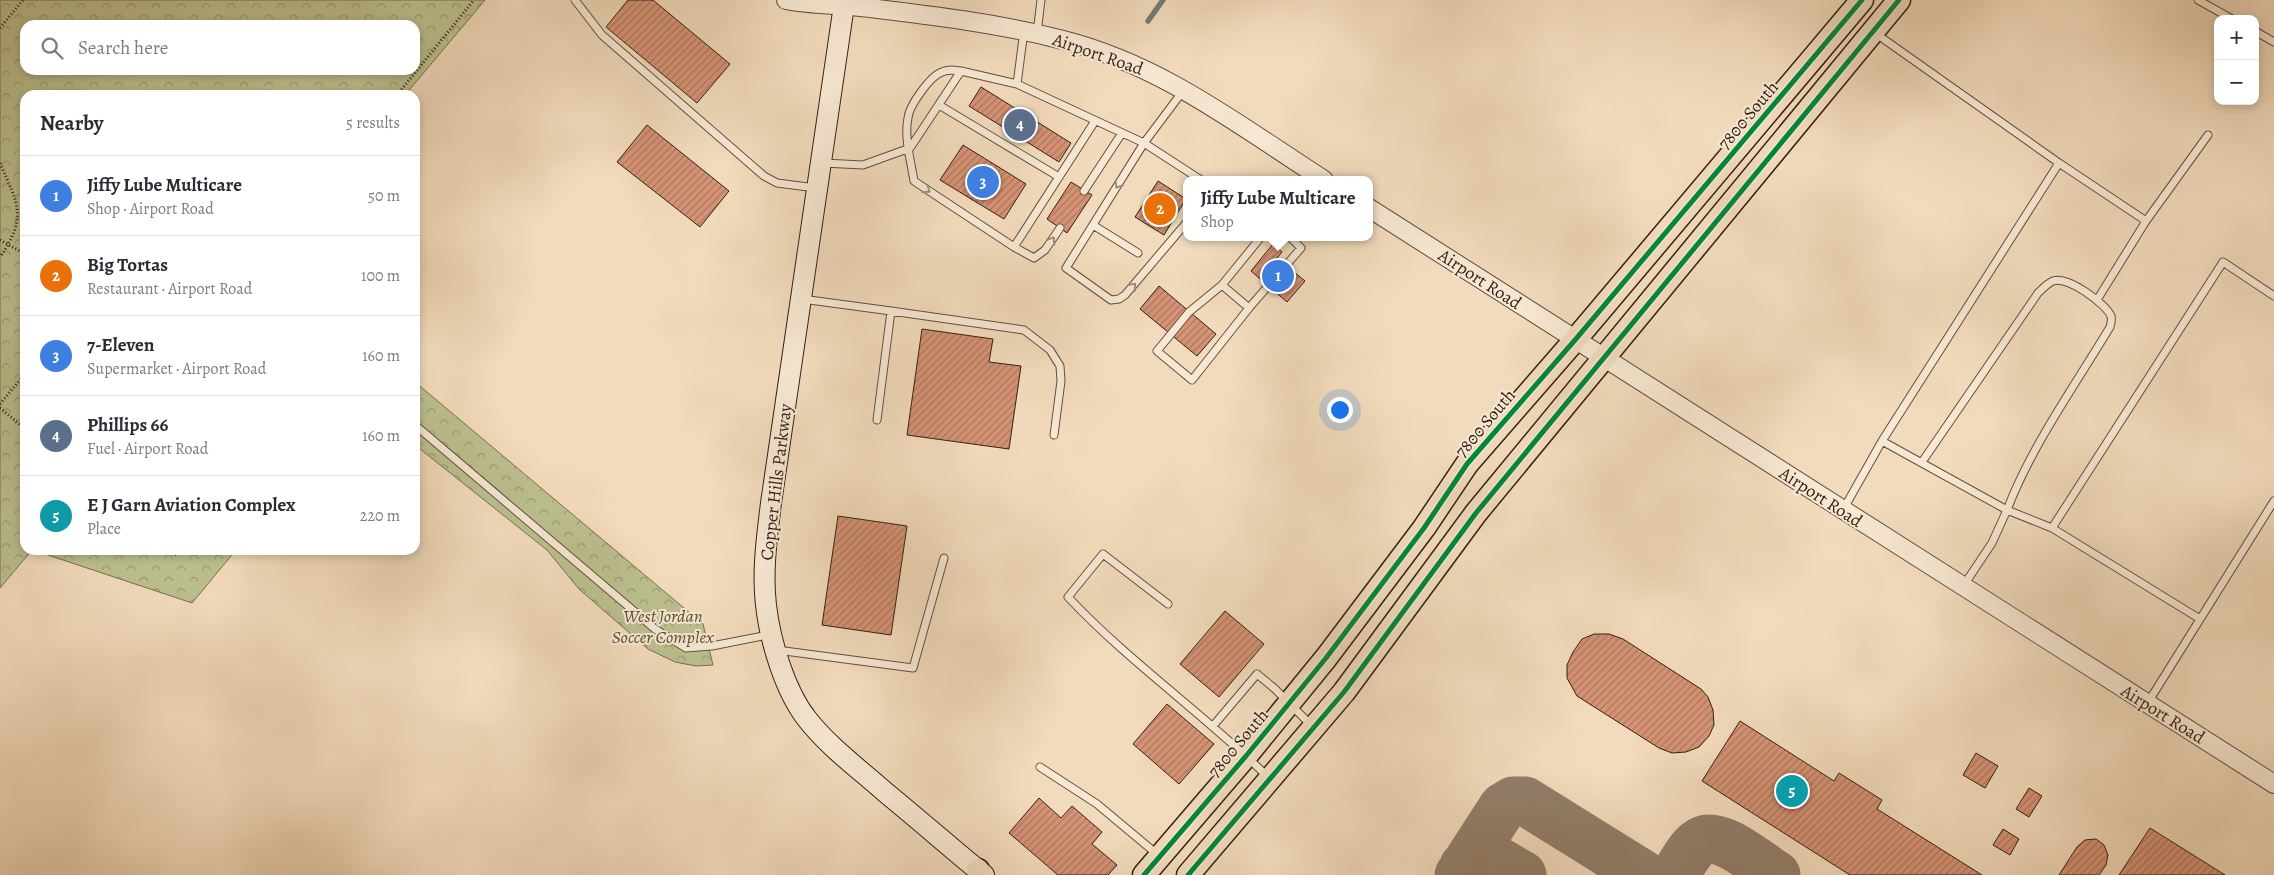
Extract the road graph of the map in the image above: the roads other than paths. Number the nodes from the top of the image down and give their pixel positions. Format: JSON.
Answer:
{"nodes":[{"id":1,"x":575,"y":0,"type":"edge"},
{"id":2,"x":786,"y":0,"type":"edge"},
{"id":3,"x":1040,"y":0,"type":"edge"},
{"id":4,"x":1862,"y":0,"type":"edge"},
{"id":5,"x":1900,"y":0,"type":"edge"},
{"id":6,"x":2198,"y":0,"type":"edge"},
{"id":7,"x":844,"y":2,"type":"edge"},
{"id":8,"x":2225,"y":15,"type":"edge"},
{"id":9,"x":1030,"y":32,"type":"junction"},
{"id":10,"x":1873,"y":32,"type":"junction"},
{"id":11,"x":2259,"y":33,"type":"edge"},
{"id":12,"x":2274,"y":42,"type":"edge"},
{"id":13,"x":961,"y":71,"type":"junction"},
{"id":14,"x":1017,"y":84,"type":"junction"},
{"id":15,"x":1184,"y":89,"type":"junction"},
{"id":16,"x":939,"y":105,"type":"junction"},
{"id":17,"x":1095,"y":121,"type":"junction"},
{"id":18,"x":1122,"y":133,"type":"junction"},
{"id":19,"x":2208,"y":135,"type":"dead end"},
{"id":20,"x":1144,"y":143,"type":"junction"},
{"id":21,"x":910,"y":148,"type":"junction"},
{"id":22,"x":820,"y":163,"type":"junction"},
{"id":23,"x":2059,"y":163,"type":"junction"},
{"id":24,"x":1194,"y":176,"type":"edge"},
{"id":25,"x":1312,"y":176,"type":"edge"},
{"id":26,"x":1059,"y":177,"type":"junction"},
{"id":27,"x":816,"y":188,"type":"junction"},
{"id":28,"x":1084,"y":191,"type":"dead end"},
{"id":29,"x":1373,"y":211,"type":"edge"},
{"id":30,"x":2146,"y":221,"type":"junction"},
{"id":31,"x":1094,"y":225,"type":"junction"},
{"id":32,"x":1183,"y":227,"type":"edge"},
{"id":33,"x":1060,"y":228,"type":"dead end"},
{"id":34,"x":1258,"y":241,"type":"edge"},
{"id":35,"x":1294,"y":241,"type":"edge"},
{"id":36,"x":1014,"y":247,"type":"junction"},
{"id":37,"x":1138,"y":253,"type":"dead end"},
{"id":38,"x":1222,"y":285,"type":"junction"},
{"id":39,"x":2274,"y":296,"type":"edge"},
{"id":40,"x":801,"y":299,"type":"junction"},
{"id":41,"x":2097,"y":300,"type":"junction"},
{"id":42,"x":1250,"y":308,"type":"junction"},
{"id":43,"x":891,"y":311,"type":"junction"},
{"id":44,"x":1575,"y":340,"type":"junction"},
{"id":45,"x":1605,"y":358,"type":"junction"},
{"id":46,"x":877,"y":420,"type":"dead end"},
{"id":47,"x":420,"y":429,"type":"edge"},
{"id":48,"x":1054,"y":435,"type":"dead end"},
{"id":49,"x":1882,"y":441,"type":"junction"},
{"id":50,"x":1922,"y":462,"type":"junction"},
{"id":51,"x":2274,"y":502,"type":"edge"},
{"id":52,"x":1843,"y":510,"type":"junction"},
{"id":53,"x":2007,"y":510,"type":"junction"},
{"id":54,"x":2052,"y":528,"type":"junction"},
{"id":55,"x":944,"y":558,"type":"dead end"},
{"id":56,"x":1963,"y":586,"type":"junction"},
{"id":57,"x":1168,"y":604,"type":"dead end"},
{"id":58,"x":2200,"y":619,"type":"junction"},
{"id":59,"x":774,"y":642,"type":"junction"},
{"id":60,"x":1290,"y":704,"type":"junction"},
{"id":61,"x":2147,"y":704,"type":"junction"},
{"id":62,"x":1213,"y":726,"type":"junction"},
{"id":63,"x":1314,"y":727,"type":"junction"},
{"id":64,"x":1246,"y":756,"type":"junction"},
{"id":65,"x":1040,"y":767,"type":"dead end"},
{"id":66,"x":1270,"y":779,"type":"junction"},
{"id":67,"x":2273,"y":783,"type":"edge"},
{"id":68,"x":1160,"y":857,"type":"junction"},
{"id":69,"x":981,"y":873,"type":"edge"},
{"id":70,"x":1144,"y":875,"type":"edge"},
{"id":71,"x":1188,"y":875,"type":"edge"}],
"edges":[{"from":1,"to":27,"type":"lane"},
{"from":2,"to":7,"type":"street","name":"Airport Road"},
{"from":3,"to":9,"type":"lane"},
{"from":4,"to":44,"type":"main road","name":"7800 South"},
{"from":5,"to":10,"type":"main road"},
{"from":6,"to":8,"type":"lane"},
{"from":7,"to":9,"type":"street","name":"Airport Road"},
{"from":7,"to":22,"type":"main road","name":"Copper Hills Parkway"},
{"from":9,"to":14,"type":"lane"},
{"from":9,"to":15,"type":"street","name":"Airport Road"},
{"from":10,"to":23,"type":"lane"},
{"from":10,"to":45,"type":"main road"},
{"from":11,"to":12,"type":"lane"},
{"from":13,"to":14,"type":"lane"},
{"from":13,"to":16,"type":"lane"},
{"from":13,"to":21,"type":"lane"},
{"from":14,"to":17,"type":"lane"},
{"from":15,"to":20,"type":"lane"},
{"from":15,"to":25,"type":"street","name":"Airport Road"},
{"from":16,"to":21,"type":"lane"},
{"from":16,"to":26,"type":"lane"},
{"from":17,"to":18,"type":"lane"},
{"from":17,"to":26,"type":"lane"},
{"from":18,"to":20,"type":"lane"},
{"from":18,"to":28,"type":"lane"},
{"from":19,"to":30,"type":"lane"},
{"from":20,"to":24,"type":"lane"},
{"from":20,"to":31,"type":"lane","one_way":true},
{"from":21,"to":22,"type":"lane"},
{"from":21,"to":36,"type":"lane","one_way":true},
{"from":22,"to":27,"type":"main road","name":"Copper Hills Parkway"},
{"from":23,"to":30,"type":"lane"},
{"from":23,"to":49,"type":"lane"},
{"from":26,"to":36,"type":"lane"},
{"from":27,"to":40,"type":"main road","name":"Copper Hills Parkway"},
{"from":29,"to":44,"type":"street","name":"Airport Road"},
{"from":30,"to":41,"type":"lane"},
{"from":31,"to":32,"type":"lane","one_way":true},
{"from":31,"to":37,"type":"lane"},
{"from":36,"to":33,"type":"lane","one_way":true},
{"from":34,"to":38,"type":"lane"},
{"from":35,"to":42,"type":"lane"},
{"from":38,"to":42,"type":"lane"},
{"from":38,"to":42,"type":"lane"},
{"from":39,"to":54,"type":"lane"},
{"from":40,"to":43,"type":"lane"},
{"from":40,"to":59,"type":"main road","name":"Copper Hills Parkway"},
{"from":41,"to":50,"type":"lane"},
{"from":41,"to":53,"type":"lane"},
{"from":43,"to":46,"type":"lane"},
{"from":43,"to":48,"type":"lane"},
{"from":44,"to":45,"type":"street","name":"Airport Road"},
{"from":44,"to":60,"type":"main road","name":"7800 South"},
{"from":45,"to":52,"type":"street","name":"Airport Road"},
{"from":45,"to":63,"type":"main road"},
{"from":47,"to":59,"type":"lane"},
{"from":49,"to":50,"type":"lane"},
{"from":49,"to":52,"type":"lane"},
{"from":50,"to":53,"type":"lane"},
{"from":51,"to":58,"type":"lane"},
{"from":52,"to":56,"type":"street","name":"Airport Road"},
{"from":53,"to":54,"type":"lane"},
{"from":53,"to":56,"type":"lane"},
{"from":54,"to":58,"type":"lane"},
{"from":55,"to":59,"type":"lane"},
{"from":56,"to":61,"type":"street","name":"Airport Road"},
{"from":57,"to":62,"type":"lane"},
{"from":58,"to":61,"type":"lane"},
{"from":59,"to":69,"type":"main road","name":"Copper Hills Parkway"},
{"from":60,"to":62,"type":"lane"},
{"from":60,"to":63,"type":"lane"},
{"from":60,"to":64,"type":"main road","name":"7800 South"},
{"from":61,"to":67,"type":"street","name":"Airport Road"},
{"from":62,"to":64,"type":"lane"},
{"from":63,"to":66,"type":"main road"},
{"from":64,"to":66,"type":"lane"},
{"from":64,"to":68,"type":"main road","name":"7800 South"},
{"from":65,"to":68,"type":"lane"},
{"from":66,"to":71,"type":"main road"},
{"from":68,"to":70,"type":"main road","name":"7800 South"}]}
